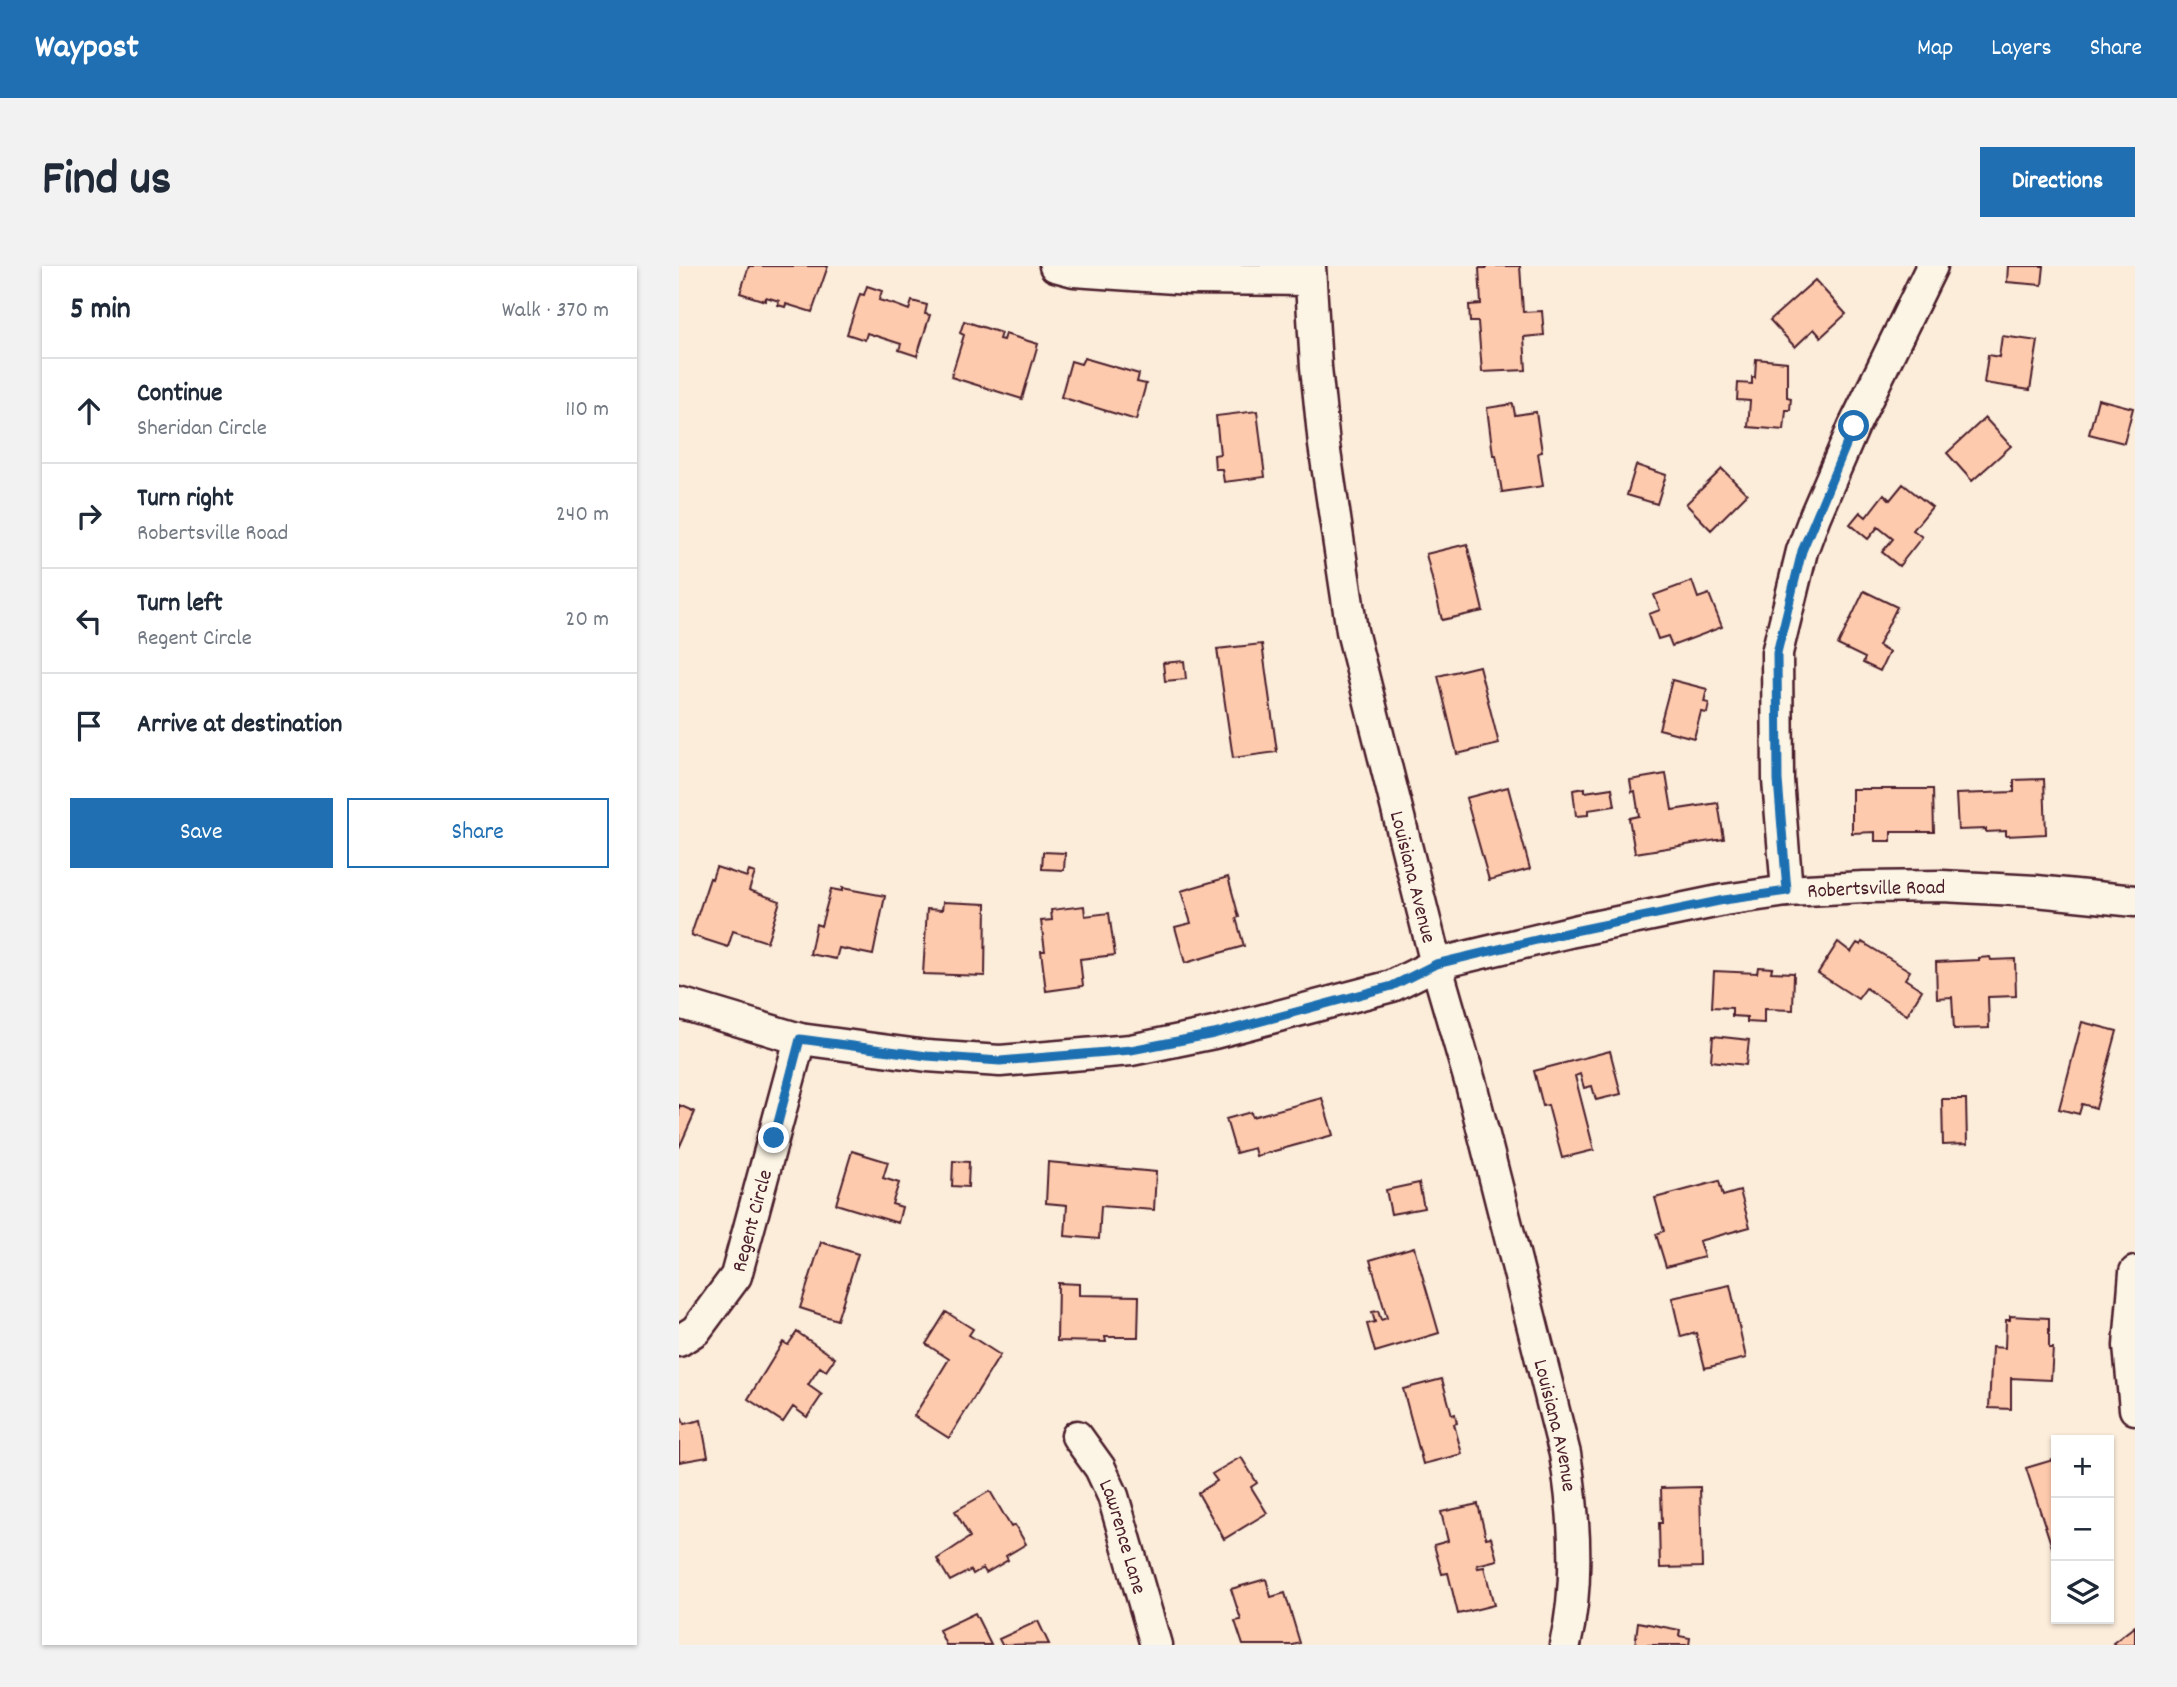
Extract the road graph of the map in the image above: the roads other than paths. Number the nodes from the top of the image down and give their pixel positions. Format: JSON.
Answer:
{"nodes":[{"id":1,"x":1055,"y":266,"type":"edge"},
{"id":2,"x":1932,"y":266,"type":"edge"},
{"id":3,"x":1310,"y":273,"type":"edge"},
{"id":4,"x":1787,"y":891,"type":"junction"},
{"id":5,"x":2135,"y":901,"type":"edge"},
{"id":6,"x":1436,"y":964,"type":"junction"},
{"id":7,"x":679,"y":1003,"type":"edge"},
{"id":8,"x":800,"y":1039,"type":"junction"},
{"id":9,"x":2135,"y":1272,"type":"edge"},
{"id":10,"x":679,"y":1341,"type":"edge"},
{"id":11,"x":2135,"y":1409,"type":"edge"},
{"id":12,"x":1077,"y":1436,"type":"dead end"},
{"id":13,"x":1156,"y":1645,"type":"edge"},
{"id":14,"x":1565,"y":1645,"type":"edge"}],
"edges":[{"from":1,"to":3,"type":"street"},
{"from":2,"to":4,"type":"street"},
{"from":3,"to":6,"type":"street","name":"Louisiana Avenue"},
{"from":4,"to":5,"type":"street","name":"Robertsville Road"},
{"from":4,"to":6,"type":"street","name":"Robertsville Road"},
{"from":6,"to":8,"type":"street","name":"Robertsville Road"},
{"from":6,"to":14,"type":"street","name":"Louisiana Avenue"},
{"from":7,"to":8,"type":"street","name":"Robertsville Road"},
{"from":8,"to":10,"type":"street","name":"Regent Circle"},
{"from":9,"to":11,"type":"street"},
{"from":12,"to":13,"type":"street","name":"Lawrence Lane"}]}
